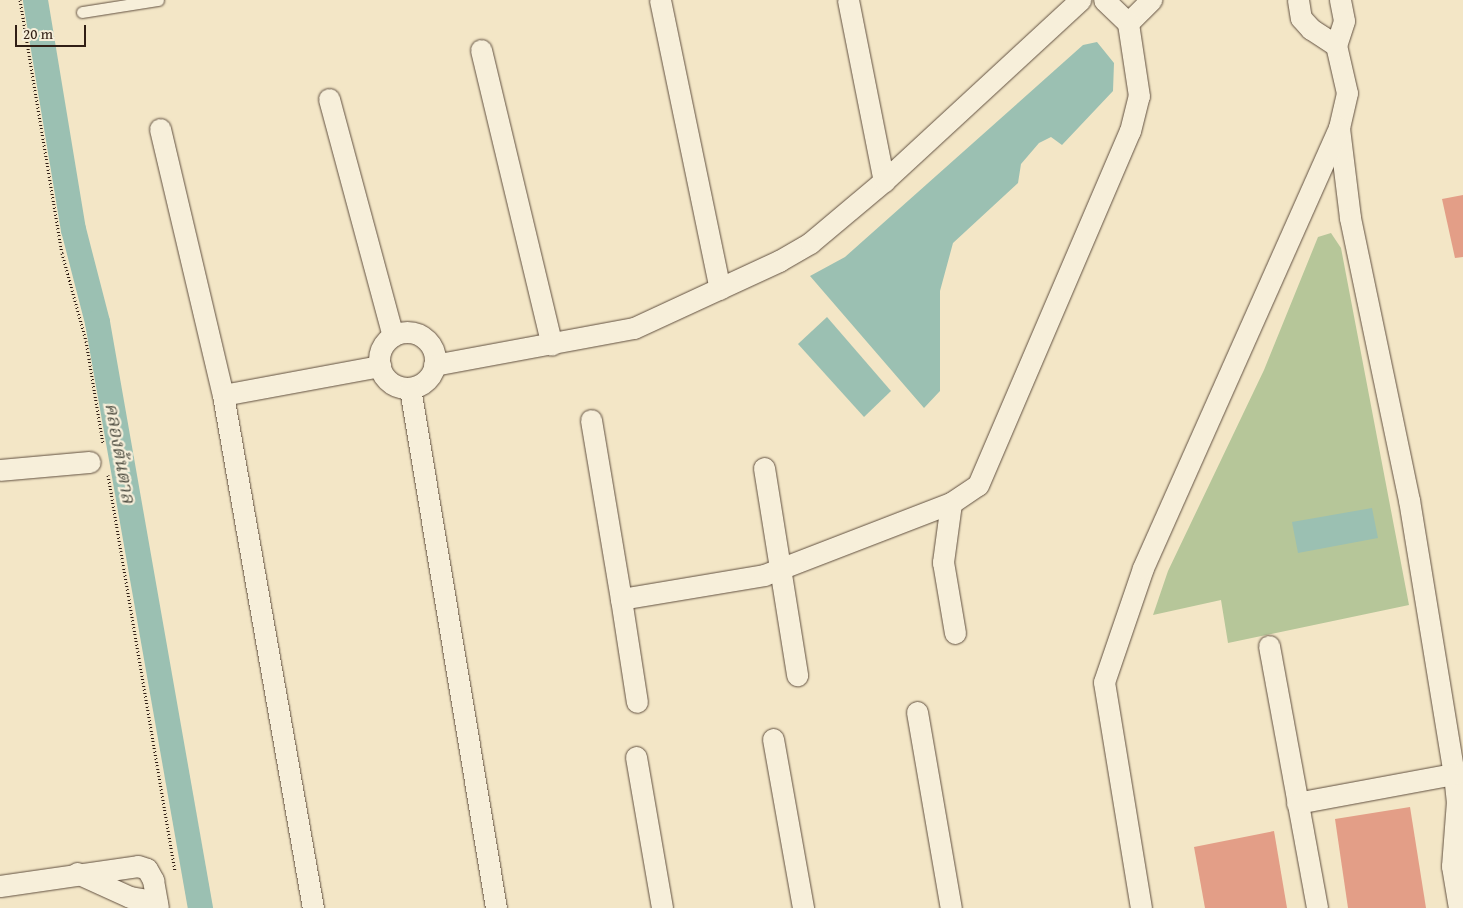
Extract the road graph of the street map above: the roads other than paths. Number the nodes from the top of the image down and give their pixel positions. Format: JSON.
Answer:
{"nodes":[{"id":1,"x":158,"y":0,"type":"edge"},
{"id":2,"x":660,"y":0,"type":"edge"},
{"id":3,"x":848,"y":0,"type":"edge"},
{"id":4,"x":1053,"y":0,"type":"edge"},
{"id":5,"x":1080,"y":0,"type":"edge"},
{"id":6,"x":1104,"y":0,"type":"edge"},
{"id":7,"x":1151,"y":0,"type":"edge"},
{"id":8,"x":1298,"y":0,"type":"edge"},
{"id":9,"x":1340,"y":0,"type":"edge"},
{"id":10,"x":82,"y":12,"type":"dead end"},
{"id":11,"x":1057,"y":21,"type":"junction"},
{"id":12,"x":1128,"y":23,"type":"junction"},
{"id":13,"x":1336,"y":45,"type":"junction"},
{"id":14,"x":481,"y":50,"type":"dead end"},
{"id":15,"x":328,"y":99,"type":"dead end"},
{"id":16,"x":1339,"y":128,"type":"junction"},
{"id":17,"x":160,"y":130,"type":"dead end"},
{"id":18,"x":884,"y":181,"type":"junction"},
{"id":19,"x":720,"y":289,"type":"junction"},
{"id":20,"x":393,"y":336,"type":"junction"},
{"id":21,"x":552,"y":345,"type":"junction"},
{"id":22,"x":434,"y":365,"type":"junction"},
{"id":23,"x":380,"y":366,"type":"junction"},
{"id":24,"x":410,"y":388,"type":"junction"},
{"id":25,"x":223,"y":395,"type":"junction"},
{"id":26,"x":591,"y":420,"type":"dead end"},
{"id":27,"x":90,"y":462,"type":"dead end"},
{"id":28,"x":764,"y":468,"type":"dead end"},
{"id":29,"x":0,"y":470,"type":"edge"},
{"id":30,"x":951,"y":503,"type":"junction"},
{"id":31,"x":780,"y":570,"type":"junction"},
{"id":32,"x":621,"y":599,"type":"junction"},
{"id":33,"x":956,"y":633,"type":"dead end"},
{"id":34,"x":1269,"y":646,"type":"dead end"},
{"id":35,"x":797,"y":675,"type":"dead end"},
{"id":36,"x":637,"y":702,"type":"dead end"},
{"id":37,"x":917,"y":712,"type":"dead end"},
{"id":38,"x":773,"y":739,"type":"dead end"},
{"id":39,"x":636,"y":758,"type":"dead end"},
{"id":40,"x":1454,"y":774,"type":"junction"},
{"id":41,"x":1297,"y":804,"type":"junction"},
{"id":42,"x":77,"y":873,"type":"junction"},
{"id":43,"x":0,"y":886,"type":"edge"},
{"id":44,"x":158,"y":905,"type":"edge"},
{"id":45,"x":313,"y":908,"type":"edge"},
{"id":46,"x":496,"y":908,"type":"edge"},
{"id":47,"x":662,"y":908,"type":"edge"},
{"id":48,"x":802,"y":908,"type":"edge"},
{"id":49,"x":951,"y":908,"type":"edge"},
{"id":50,"x":1142,"y":908,"type":"edge"},
{"id":51,"x":1316,"y":908,"type":"edge"},
{"id":52,"x":1459,"y":908,"type":"edge"}],
"edges":[{"from":1,"to":10,"type":"lane"},
{"from":2,"to":19,"type":"street"},
{"from":3,"to":18,"type":"street"},
{"from":4,"to":11,"type":"street"},
{"from":5,"to":11,"type":"street"},
{"from":6,"to":12,"type":"street"},
{"from":7,"to":12,"type":"street"},
{"from":8,"to":13,"type":"street"},
{"from":9,"to":13,"type":"street"},
{"from":11,"to":18,"type":"street"},
{"from":12,"to":30,"type":"street"},
{"from":13,"to":16,"type":"street"},
{"from":14,"to":21,"type":"street"},
{"from":15,"to":20,"type":"street"},
{"from":16,"to":40,"type":"street"},
{"from":16,"to":50,"type":"street"},
{"from":17,"to":25,"type":"street"},
{"from":18,"to":19,"type":"street"},
{"from":19,"to":21,"type":"street"},
{"from":20,"to":22,"type":"street"},
{"from":20,"to":23,"type":"street"},
{"from":21,"to":22,"type":"street"},
{"from":22,"to":24,"type":"street"},
{"from":23,"to":24,"type":"street"},
{"from":23,"to":25,"type":"street"},
{"from":24,"to":46,"type":"street"},
{"from":25,"to":45,"type":"street"},
{"from":26,"to":32,"type":"street"},
{"from":27,"to":29,"type":"street"},
{"from":28,"to":31,"type":"street"},
{"from":30,"to":31,"type":"street"},
{"from":30,"to":33,"type":"street"},
{"from":31,"to":32,"type":"street"},
{"from":31,"to":35,"type":"street"},
{"from":32,"to":36,"type":"street"},
{"from":34,"to":41,"type":"street"},
{"from":37,"to":49,"type":"street"},
{"from":38,"to":48,"type":"street"},
{"from":39,"to":47,"type":"street"},
{"from":40,"to":41,"type":"street"},
{"from":40,"to":52,"type":"street"},
{"from":41,"to":51,"type":"street"},
{"from":42,"to":43,"type":"street"},
{"from":42,"to":44,"type":"street"},
{"from":42,"to":44,"type":"street"}]}
